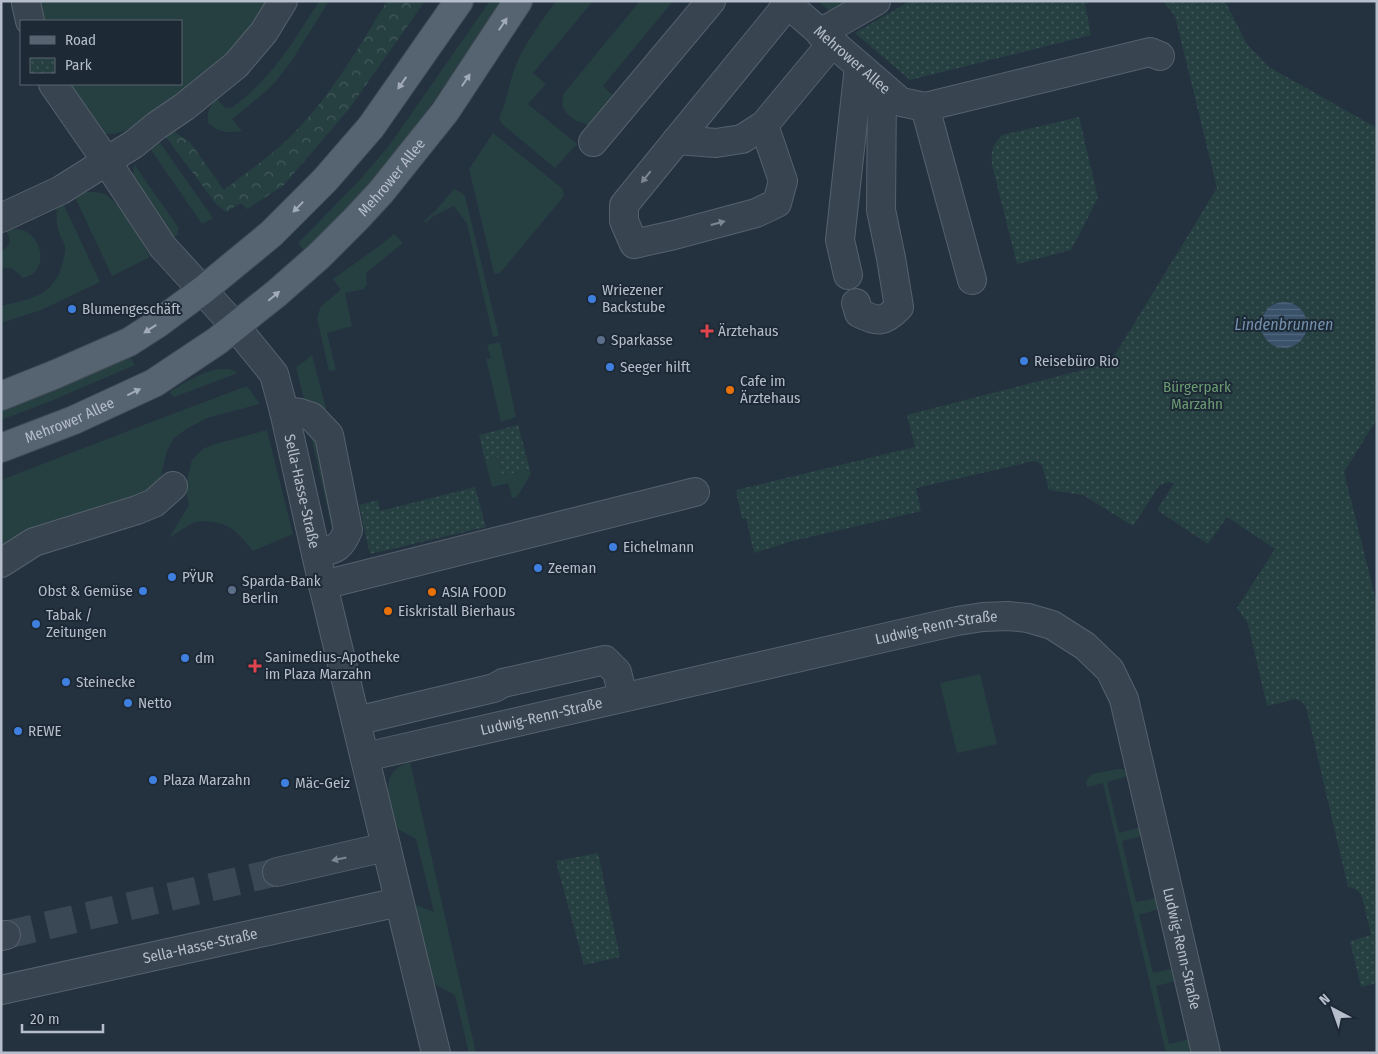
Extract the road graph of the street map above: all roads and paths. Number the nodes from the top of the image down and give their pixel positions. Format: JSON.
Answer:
{"nodes":[{"id":1,"x":27,"y":1,"type":"edge"},
{"id":2,"x":283,"y":1,"type":"edge"},
{"id":3,"x":459,"y":1,"type":"edge"},
{"id":4,"x":518,"y":1,"type":"edge"},
{"id":5,"x":711,"y":1,"type":"edge"},
{"id":6,"x":876,"y":1,"type":"edge"},
{"id":7,"x":786,"y":3,"type":"edge"},
{"id":8,"x":30,"y":20,"type":"edge"},
{"id":9,"x":826,"y":38,"type":"junction"},
{"id":10,"x":1160,"y":56,"type":"dead end"},
{"id":11,"x":859,"y":66,"type":"junction"},
{"id":12,"x":54,"y":85,"type":"edge"},
{"id":13,"x":882,"y":86,"type":"junction"},
{"id":14,"x":925,"y":107,"type":"junction"},
{"id":15,"x":764,"y":125,"type":"junction"},
{"id":16,"x":677,"y":140,"type":"junction"},
{"id":17,"x":593,"y":142,"type":"dead end"},
{"id":18,"x":107,"y":162,"type":"junction"},
{"id":19,"x":1,"y":218,"type":"edge"},
{"id":20,"x":848,"y":274,"type":"dead end"},
{"id":21,"x":972,"y":280,"type":"dead end"},
{"id":22,"x":203,"y":290,"type":"junction"},
{"id":23,"x":856,"y":303,"type":"dead end"},
{"id":24,"x":236,"y":327,"type":"junction"},
{"id":25,"x":1,"y":396,"type":"edge"},
{"id":26,"x":284,"y":411,"type":"junction"},
{"id":27,"x":1,"y":448,"type":"edge"},
{"id":28,"x":173,"y":486,"type":"dead end"},
{"id":29,"x":695,"y":492,"type":"dead end"},
{"id":30,"x":316,"y":554,"type":"junction"},
{"id":31,"x":1,"y":562,"type":"edge"},
{"id":32,"x":323,"y":584,"type":"junction"},
{"id":33,"x":494,"y":688,"type":"junction"},
{"id":34,"x":623,"y":697,"type":"junction"},
{"id":35,"x":356,"y":721,"type":"junction"},
{"id":36,"x":500,"y":726,"type":"junction"},
{"id":37,"x":365,"y":756,"type":"junction"},
{"id":38,"x":386,"y":847,"type":"junction"},
{"id":39,"x":277,"y":872,"type":"tunnel mouth"},
{"id":40,"x":400,"y":902,"type":"junction"},
{"id":41,"x":1,"y":990,"type":"edge"},
{"id":42,"x":436,"y":1053,"type":"edge"},
{"id":43,"x":1206,"y":1053,"type":"edge"}],
"edges":[{"from":1,"to":8,"type":"street"},
{"from":2,"to":18,"type":"street"},
{"from":3,"to":22,"type":"main road","one_way":true},
{"from":24,"to":4,"type":"main road","name":"Mehrower Allee","one_way":true},
{"from":5,"to":17,"type":"street"},
{"from":6,"to":9,"type":"street"},
{"from":7,"to":9,"type":"street","name":"Mehrower Allee"},
{"from":7,"to":16,"type":"street"},
{"from":9,"to":11,"type":"street","name":"Mehrower Allee"},
{"from":9,"to":15,"type":"street"},
{"from":10,"to":14,"type":"street"},
{"from":11,"to":13,"type":"street","name":"Mehrower Allee"},
{"from":11,"to":20,"type":"street"},
{"from":12,"to":18,"type":"street"},
{"from":13,"to":14,"type":"street","name":"Mehrower Allee"},
{"from":13,"to":23,"type":"street"},
{"from":14,"to":21,"type":"street"},
{"from":15,"to":16,"type":"street"},
{"from":16,"to":15,"type":"street","one_way":true},
{"from":18,"to":19,"type":"street"},
{"from":18,"to":22,"type":"street"},
{"from":22,"to":24,"type":"street"},
{"from":22,"to":25,"type":"main road","one_way":true},
{"from":24,"to":26,"type":"street","name":"Sella-Hasse-Straße"},
{"from":27,"to":24,"type":"main road","name":"Mehrower Allee","one_way":true},
{"from":26,"to":30,"type":"street","name":"Sella-Hasse-Straße"},
{"from":26,"to":30,"type":"street"},
{"from":28,"to":31,"type":"street"},
{"from":29,"to":32,"type":"street"},
{"from":30,"to":32,"type":"street","name":"Sella-Hasse-Straße"},
{"from":32,"to":35,"type":"street","name":"Sella-Hasse-Straße"},
{"from":33,"to":34,"type":"street"},
{"from":33,"to":35,"type":"street"},
{"from":33,"to":36,"type":"street"},
{"from":34,"to":36,"type":"street","name":"Ludwig-Renn-Straße"},
{"from":34,"to":43,"type":"street","name":"Ludwig-Renn-Straße"},
{"from":35,"to":37,"type":"street","name":"Sella-Hasse-Straße"},
{"from":36,"to":37,"type":"street","name":"Ludwig-Renn-Straße"},
{"from":37,"to":38,"type":"street","name":"Sella-Hasse-Straße"},
{"from":38,"to":39,"type":"street","one_way":true},
{"from":38,"to":40,"type":"street","name":"Sella-Hasse-Straße"},
{"from":40,"to":41,"type":"street","name":"Sella-Hasse-Straße"},
{"from":40,"to":42,"type":"street","name":"Sella-Hasse-Straße"}]}
